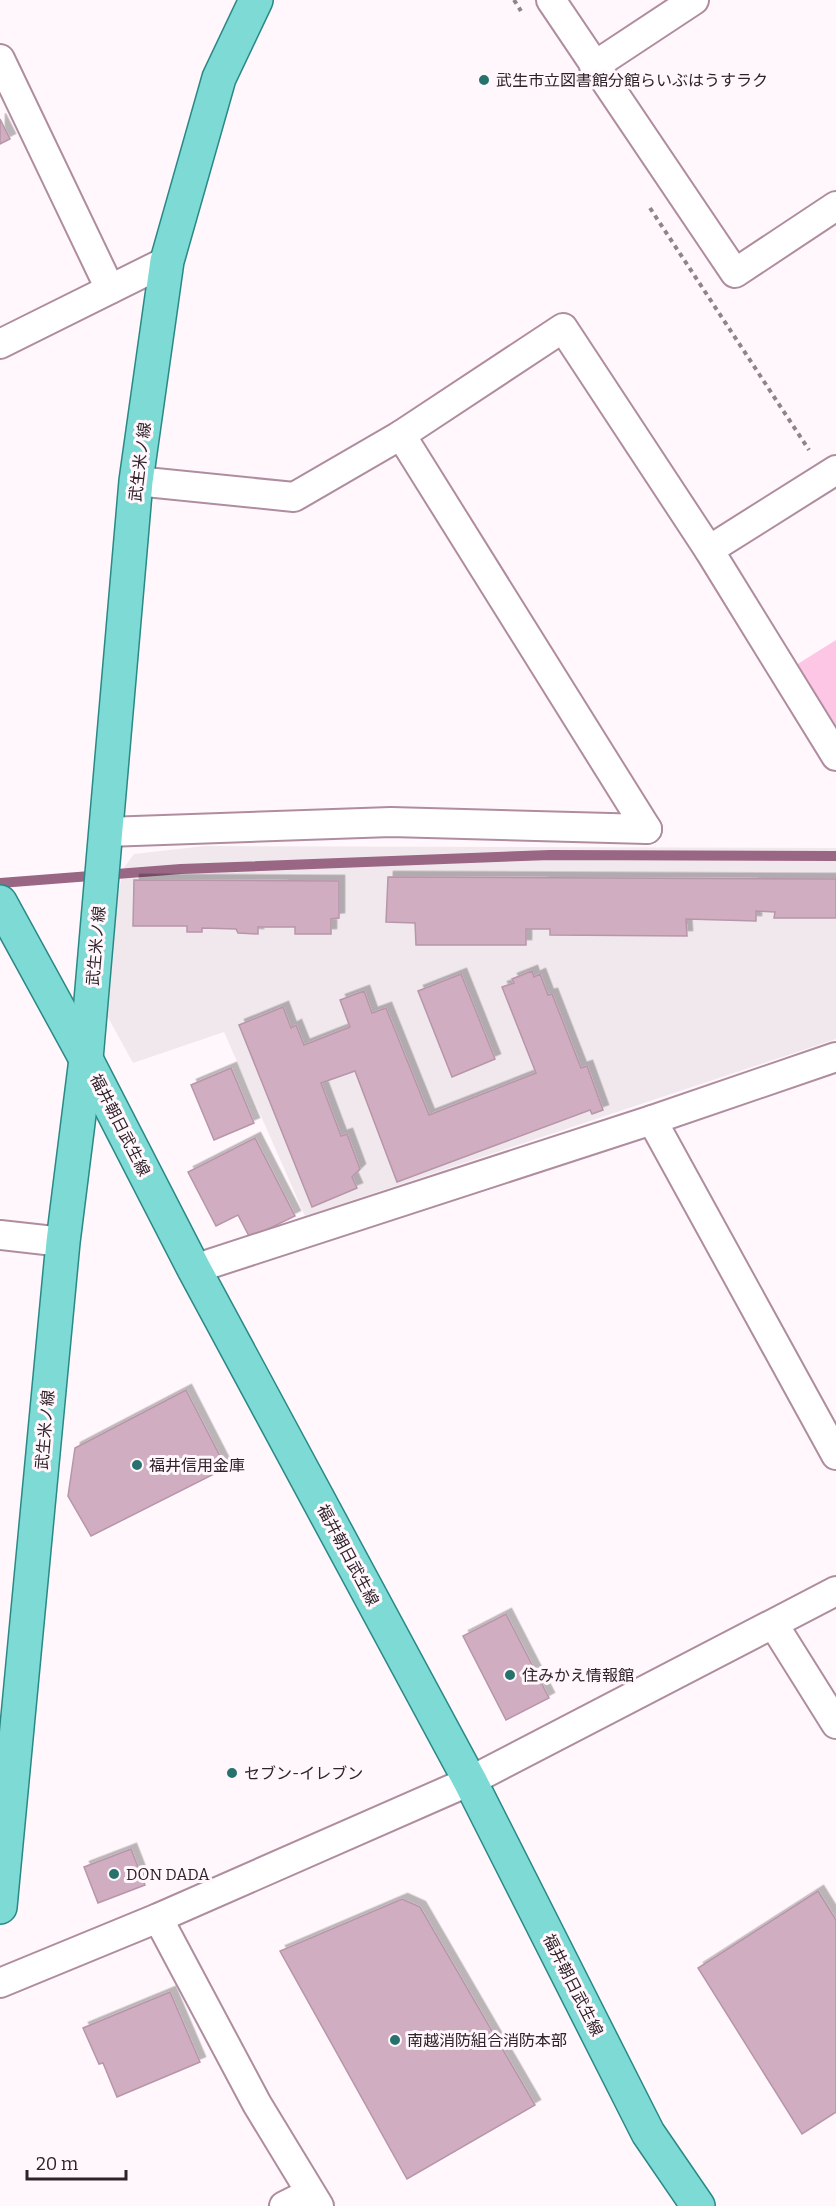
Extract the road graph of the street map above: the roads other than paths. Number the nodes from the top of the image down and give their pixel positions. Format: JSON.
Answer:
{"nodes":[{"id":1,"x":256,"y":0,"type":"edge"},
{"id":2,"x":551,"y":0,"type":"edge"},
{"id":3,"x":694,"y":0,"type":"edge"},
{"id":4,"x":0,"y":59,"type":"edge"},
{"id":5,"x":594,"y":66,"type":"junction"},
{"id":6,"x":836,"y":206,"type":"edge"},
{"id":7,"x":167,"y":261,"type":"junction"},
{"id":8,"x":110,"y":289,"type":"junction"},
{"id":9,"x":0,"y":344,"type":"edge"},
{"id":10,"x":401,"y":435,"type":"junction"},
{"id":11,"x":831,"y":473,"type":"edge"},
{"id":12,"x":136,"y":481,"type":"junction"},
{"id":13,"x":709,"y":550,"type":"junction"},
{"id":14,"x":836,"y":756,"type":"edge"},
{"id":15,"x":106,"y":832,"type":"junction"},
{"id":16,"x":0,"y":902,"type":"edge"},
{"id":17,"x":836,"y":1057,"type":"edge"},
{"id":18,"x":86,"y":1059,"type":"junction"},
{"id":19,"x":652,"y":1120,"type":"junction"},
{"id":20,"x":0,"y":1235,"type":"edge"},
{"id":21,"x":63,"y":1242,"type":"junction"},
{"id":22,"x":194,"y":1269,"type":"junction"},
{"id":23,"x":836,"y":1455,"type":"edge"},
{"id":24,"x":836,"y":1591,"type":"edge"},
{"id":25,"x":774,"y":1625,"type":"junction"},
{"id":26,"x":836,"y":1724,"type":"edge"},
{"id":27,"x":470,"y":1781,"type":"junction"},
{"id":28,"x":0,"y":1907,"type":"edge"},
{"id":29,"x":158,"y":1918,"type":"junction"},
{"id":30,"x":0,"y":1983,"type":"edge"},
{"id":31,"x":314,"y":2200,"type":"edge"},
{"id":32,"x":284,"y":2206,"type":"edge"},
{"id":33,"x":698,"y":2206,"type":"edge"}],
"edges":[{"from":1,"to":7,"type":"main road","name":"武生米ノ線"},
{"from":2,"to":5,"type":"street"},
{"from":3,"to":5,"type":"street"},
{"from":4,"to":8,"type":"street"},
{"from":5,"to":6,"type":"street"},
{"from":7,"to":8,"type":"street"},
{"from":7,"to":12,"type":"main road","name":"武生米ノ線"},
{"from":8,"to":9,"type":"street"},
{"from":10,"to":12,"type":"street"},
{"from":10,"to":13,"type":"street"},
{"from":10,"to":15,"type":"street"},
{"from":11,"to":13,"type":"street"},
{"from":12,"to":15,"type":"main road","name":"武生米ノ線"},
{"from":13,"to":14,"type":"street"},
{"from":15,"to":18,"type":"main road","name":"武生米ノ線"},
{"from":16,"to":18,"type":"main road","name":"福井朝日武生線"},
{"from":17,"to":19,"type":"street"},
{"from":18,"to":21,"type":"main road","name":"武生米ノ線"},
{"from":18,"to":22,"type":"main road","name":"福井朝日武生線"},
{"from":19,"to":22,"type":"street"},
{"from":19,"to":23,"type":"street"},
{"from":20,"to":21,"type":"street"},
{"from":21,"to":28,"type":"main road","name":"武生米ノ線"},
{"from":22,"to":27,"type":"main road","name":"福井朝日武生線"},
{"from":24,"to":25,"type":"street"},
{"from":25,"to":26,"type":"street"},
{"from":25,"to":27,"type":"street"},
{"from":27,"to":29,"type":"street"},
{"from":27,"to":33,"type":"main road","name":"福井朝日武生線"},
{"from":29,"to":30,"type":"street"},
{"from":29,"to":31,"type":"street"},
{"from":31,"to":32,"type":"street"}]}
